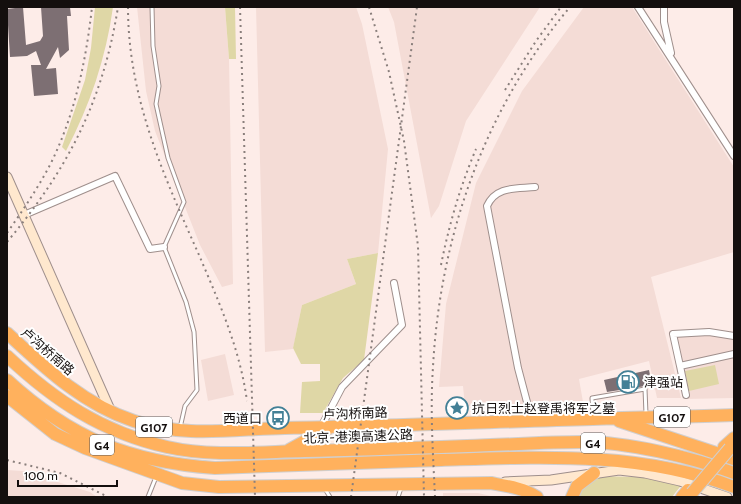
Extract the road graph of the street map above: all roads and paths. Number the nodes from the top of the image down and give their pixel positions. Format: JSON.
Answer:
{"nodes":[{"id":1,"x":152,"y":7,"type":"edge"},
{"id":2,"x":638,"y":7,"type":"edge"},
{"id":3,"x":664,"y":7,"type":"edge"},
{"id":4,"x":672,"y":57,"type":"junction"},
{"id":5,"x":734,"y":156,"type":"edge"},
{"id":6,"x":7,"y":177,"type":"edge"},
{"id":7,"x":535,"y":187,"type":"dead end"},
{"id":8,"x":24,"y":216,"type":"junction"},
{"id":9,"x":164,"y":247,"type":"junction"},
{"id":10,"x":394,"y":283,"type":"dead end"},
{"id":11,"x":7,"y":333,"type":"edge"},
{"id":12,"x":734,"y":336,"type":"edge"},
{"id":13,"x":734,"y":354,"type":"edge"},
{"id":14,"x":7,"y":356,"type":"edge"},
{"id":15,"x":680,"y":366,"type":"junction"},
{"id":16,"x":7,"y":380,"type":"edge"},
{"id":17,"x":686,"y":395,"type":"dead end"},
{"id":18,"x":7,"y":396,"type":"edge"},
{"id":19,"x":111,"y":412,"type":"junction"},
{"id":20,"x":734,"y":415,"type":"edge"},
{"id":21,"x":610,"y":418,"type":"junction"},
{"id":22,"x":646,"y":418,"type":"junction"},
{"id":23,"x":593,"y":419,"type":"junction"},
{"id":24,"x":532,"y":421,"type":"junction"},
{"id":25,"x":325,"y":428,"type":"junction"},
{"id":26,"x":179,"y":431,"type":"junction"},
{"id":27,"x":731,"y":448,"type":"edge"},
{"id":28,"x":287,"y":452,"type":"junction"},
{"id":29,"x":130,"y":454,"type":"junction"},
{"id":30,"x":594,"y":473,"type":"junction"},
{"id":31,"x":734,"y":473,"type":"edge"},
{"id":32,"x":157,"y":474,"type":"junction"},
{"id":33,"x":182,"y":483,"type":"junction"},
{"id":34,"x":492,"y":483,"type":"junction"},
{"id":35,"x":324,"y":486,"type":"junction"},
{"id":36,"x":734,"y":487,"type":"edge"},
{"id":37,"x":400,"y":491,"type":"edge"},
{"id":38,"x":688,"y":494,"type":"edge"},
{"id":39,"x":148,"y":497,"type":"edge"},
{"id":40,"x":330,"y":497,"type":"edge"},
{"id":41,"x":537,"y":497,"type":"edge"},
{"id":42,"x":572,"y":497,"type":"edge"},
{"id":43,"x":727,"y":497,"type":"edge"}],
"edges":[{"from":1,"to":9,"type":"lane"},
{"from":2,"to":4,"type":"street"},
{"from":3,"to":4,"type":"street"},
{"from":4,"to":5,"type":"street"},
{"from":6,"to":8,"type":"street"},
{"from":7,"to":24,"type":"street"},
{"from":8,"to":9,"type":"street"},
{"from":8,"to":19,"type":"street"},
{"from":9,"to":26,"type":"lane"},
{"from":10,"to":25,"type":"street"},
{"from":11,"to":19,"type":"highway","name":"卢沟桥南路","number":"G107"},
{"from":12,"to":15,"type":"street"},
{"from":13,"to":15,"type":"street"},
{"from":14,"to":28,"type":"highway","name":"北京-港澳高速公路","number":"G4"},
{"from":15,"to":17,"type":"street"},
{"from":16,"to":29,"type":"highway","name":"北京-港澳高速公路","number":"G4"},
{"from":18,"to":32,"type":"highway"},
{"from":19,"to":26,"type":"highway","name":"卢沟桥南路","number":"G107"},
{"from":20,"to":22,"type":"highway","name":"卢沟桥南路","number":"G107"},
{"from":21,"to":22,"type":"highway","name":"卢沟桥南路","number":"G107"},
{"from":21,"to":23,"type":"highway","name":"卢沟桥南路","number":"G107"},
{"from":21,"to":27,"type":"highway"},
{"from":22,"to":23,"type":"lane"},
{"from":23,"to":24,"type":"highway","name":"卢沟桥南路","number":"G107"},
{"from":24,"to":25,"type":"highway","name":"卢沟桥南路","number":"G107"},
{"from":25,"to":26,"type":"highway","name":"卢沟桥南路","number":"G107"},
{"from":25,"to":28,"type":"highway"},
{"from":27,"to":38,"type":"highway"},
{"from":28,"to":31,"type":"highway","name":"北京-港澳高速公路","number":"G4"},
{"from":29,"to":33,"type":"highway"},
{"from":29,"to":36,"type":"highway","name":"北京-港澳高速公路","number":"G4"},
{"from":30,"to":34,"type":"street"},
{"from":30,"to":42,"type":"highway"},
{"from":30,"to":43,"type":"street"},
{"from":32,"to":33,"type":"highway"},
{"from":32,"to":39,"type":"lane"},
{"from":33,"to":35,"type":"highway"},
{"from":34,"to":37,"type":"highway"},
{"from":34,"to":41,"type":"highway"},
{"from":35,"to":37,"type":"highway"},
{"from":35,"to":40,"type":"lane"}]}
